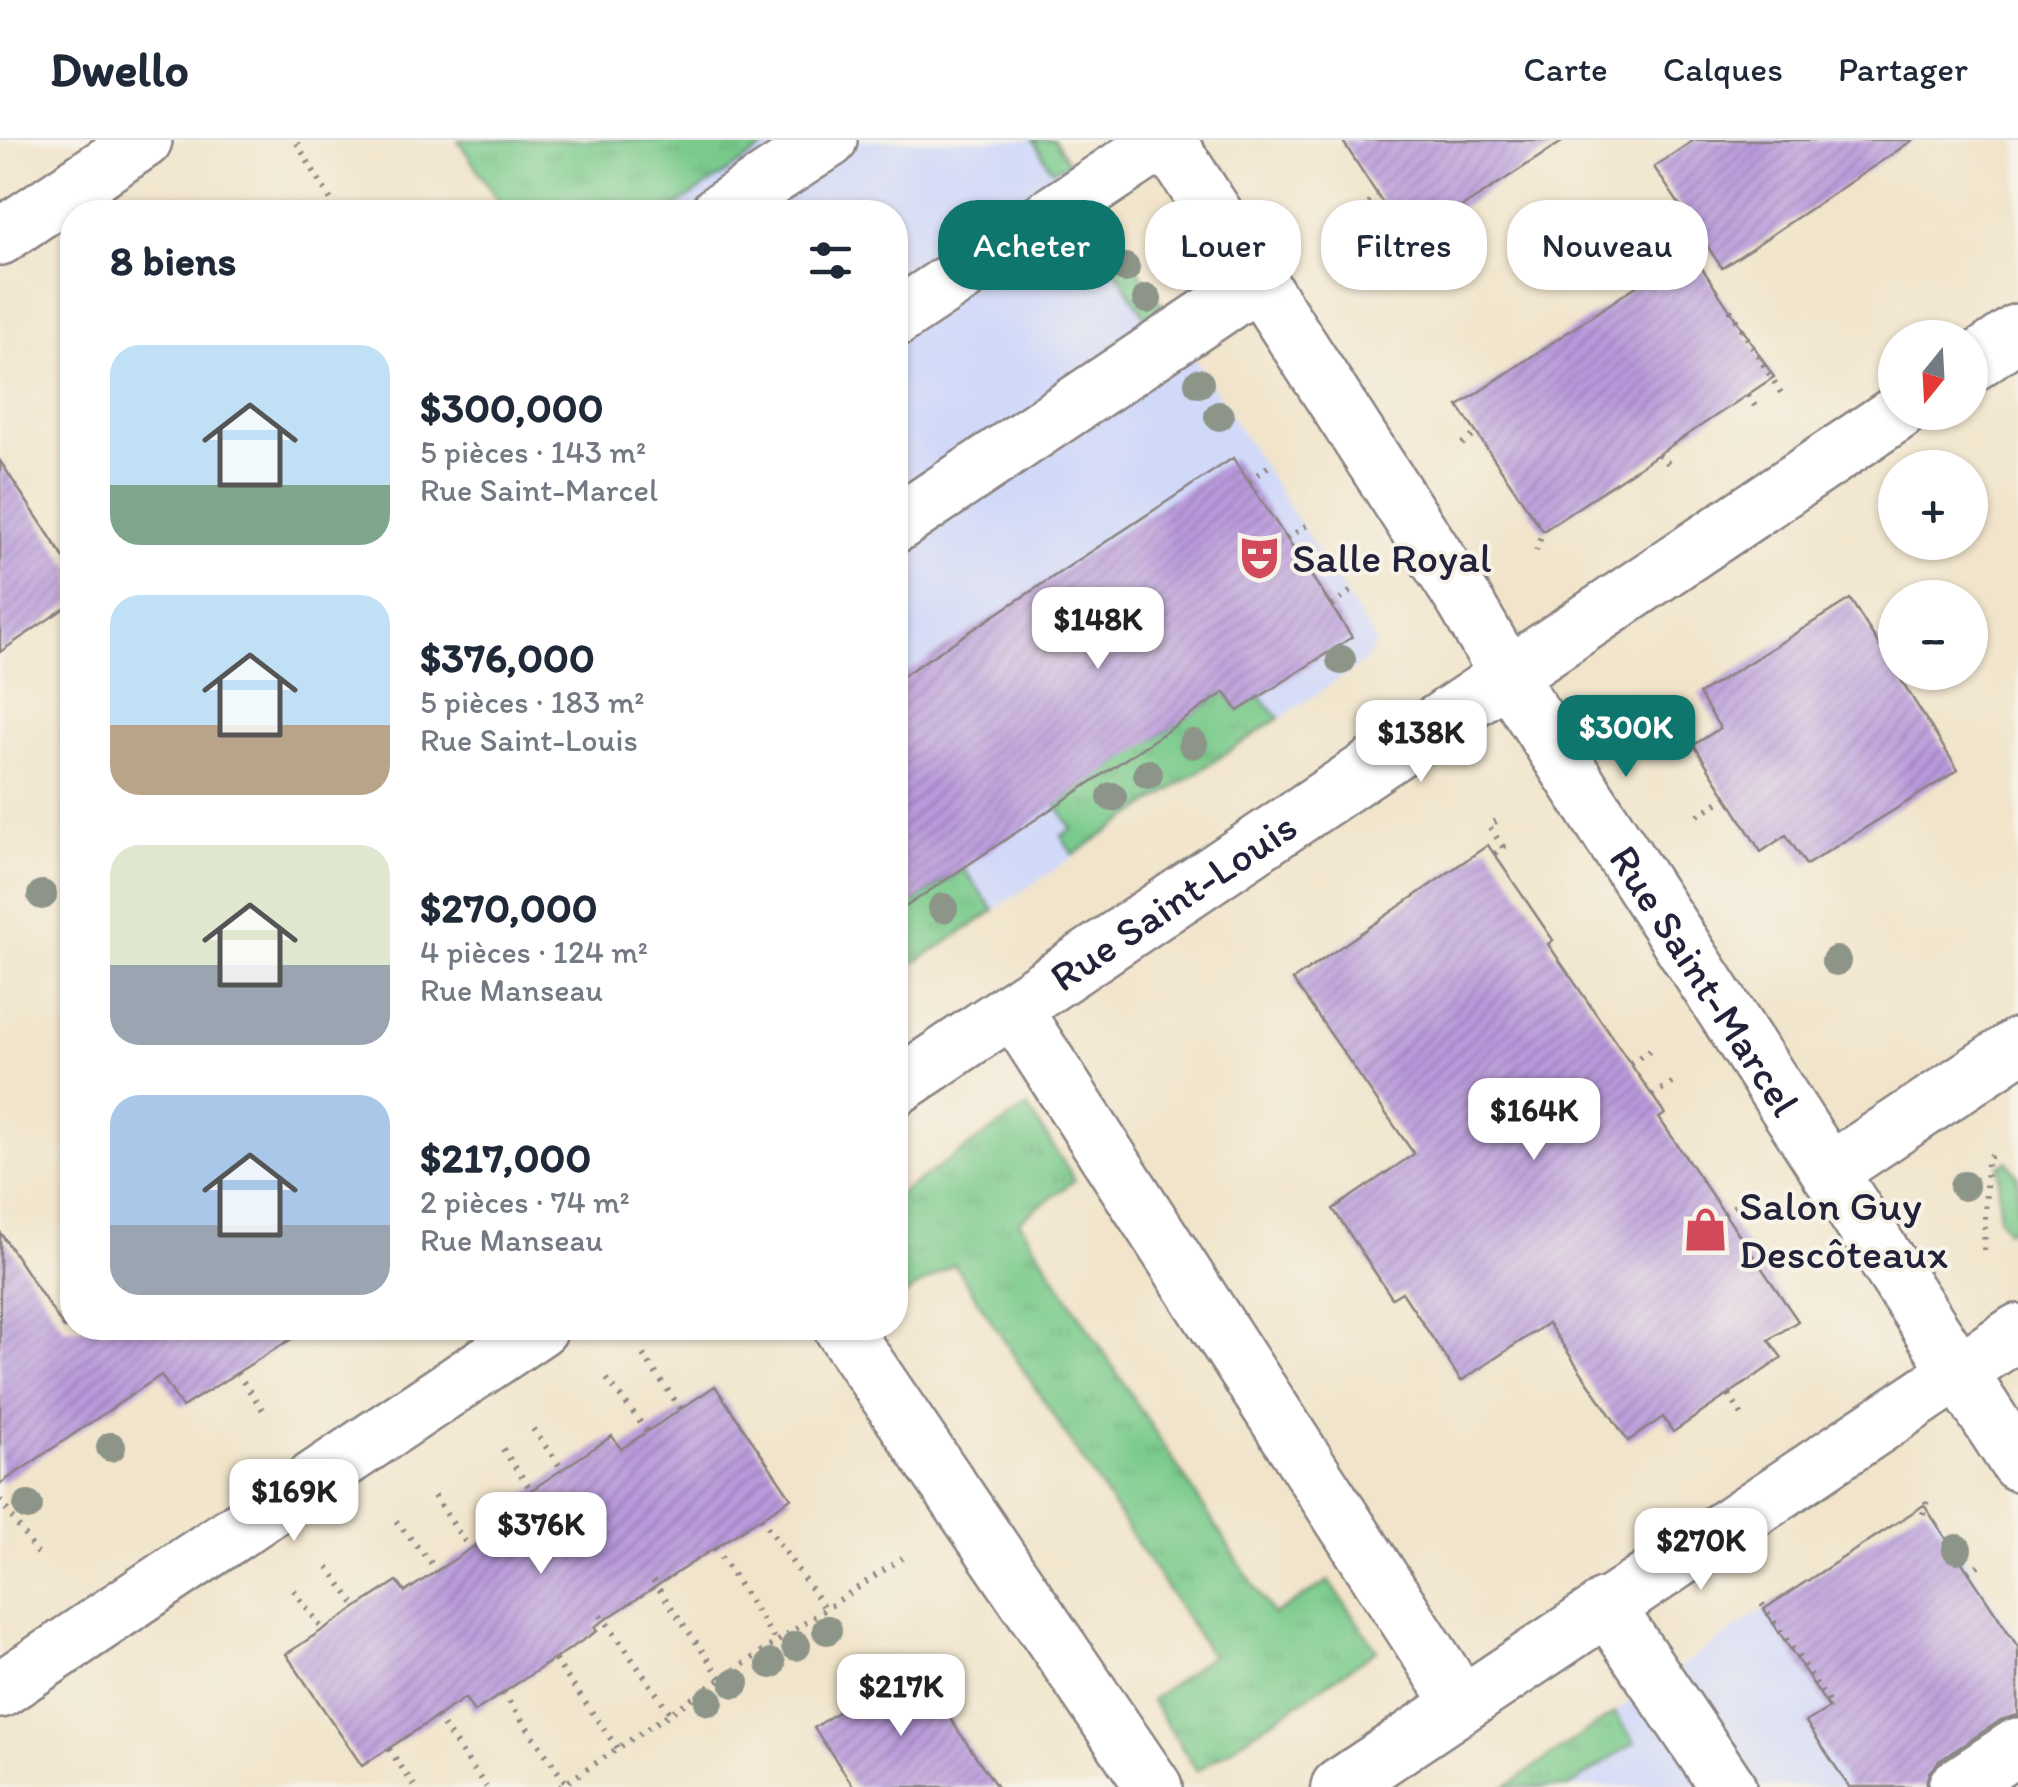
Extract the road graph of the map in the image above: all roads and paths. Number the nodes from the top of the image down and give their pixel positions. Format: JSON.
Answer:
{"nodes":[{"id":1,"x":144,"y":140,"type":"edge"},
{"id":2,"x":829,"y":140,"type":"edge"},
{"id":3,"x":1166,"y":140,"type":"edge"},
{"id":4,"x":297,"y":142,"type":"dead end"},
{"id":5,"x":1379,"y":196,"type":"dead end"},
{"id":6,"x":331,"y":200,"type":"edge"},
{"id":7,"x":737,"y":200,"type":"edge"},
{"id":8,"x":1205,"y":200,"type":"edge"},
{"id":9,"x":1373,"y":200,"type":"edge"},
{"id":10,"x":0,"y":237,"type":"edge"},
{"id":11,"x":1246,"y":290,"type":"edge"},
{"id":12,"x":1263,"y":290,"type":"edge"},
{"id":13,"x":908,"y":310,"type":"edge"},
{"id":14,"x":1730,"y":310,"type":"dead end"},
{"id":15,"x":2018,"y":332,"type":"edge"},
{"id":16,"x":1988,"y":352,"type":"edge"},
{"id":17,"x":1781,"y":392,"type":"dead end"},
{"id":18,"x":1748,"y":395,"type":"dead end"},
{"id":19,"x":1756,"y":409,"type":"dead end"},
{"id":20,"x":1878,"y":426,"type":"edge"},
{"id":21,"x":1476,"y":434,"type":"dead end"},
{"id":22,"x":1462,"y":444,"type":"dead end"},
{"id":23,"x":1660,"y":454,"type":"dead end"},
{"id":24,"x":1273,"y":462,"type":"dead end"},
{"id":25,"x":1671,"y":466,"type":"dead end"},
{"id":26,"x":1249,"y":481,"type":"dead end"},
{"id":27,"x":908,"y":516,"type":"edge"},
{"id":28,"x":1311,"y":522,"type":"dead end"},
{"id":29,"x":1542,"y":531,"type":"dead end"},
{"id":30,"x":1287,"y":538,"type":"dead end"},
{"id":31,"x":1536,"y":551,"type":"dead end"},
{"id":32,"x":1355,"y":588,"type":"dead end"},
{"id":33,"x":1332,"y":606,"type":"dead end"},
{"id":34,"x":1508,"y":676,"type":"junction"},
{"id":35,"x":1726,"y":797,"type":"dead end"},
{"id":36,"x":1698,"y":815,"type":"dead end"},
{"id":37,"x":1502,"y":817,"type":"dead end"},
{"id":38,"x":1495,"y":854,"type":"dead end"},
{"id":39,"x":1013,"y":1009,"type":"junction"},
{"id":40,"x":2018,"y":1046,"type":"edge"},
{"id":41,"x":1652,"y":1050,"type":"dead end"},
{"id":42,"x":1630,"y":1063,"type":"dead end"},
{"id":43,"x":908,"y":1079,"type":"edge"},
{"id":44,"x":1672,"y":1083,"type":"dead end"},
{"id":45,"x":1652,"y":1095,"type":"dead end"},
{"id":46,"x":1999,"y":1151,"type":"dead end"},
{"id":47,"x":1829,"y":1172,"type":"junction"},
{"id":48,"x":1748,"y":1198,"type":"dead end"},
{"id":49,"x":1724,"y":1213,"type":"dead end"},
{"id":50,"x":1984,"y":1250,"type":"dead end"},
{"id":51,"x":2018,"y":1332,"type":"edge"},
{"id":52,"x":522,"y":1340,"type":"edge"},
{"id":53,"x":850,"y":1340,"type":"edge"},
{"id":54,"x":642,"y":1356,"type":"dead end"},
{"id":55,"x":237,"y":1372,"type":"dead end"},
{"id":56,"x":1959,"y":1372,"type":"junction"},
{"id":57,"x":607,"y":1379,"type":"dead end"},
{"id":58,"x":1729,"y":1394,"type":"dead end"},
{"id":59,"x":681,"y":1409,"type":"dead end"},
{"id":60,"x":263,"y":1410,"type":"dead end"},
{"id":61,"x":1743,"y":1417,"type":"dead end"},
{"id":62,"x":533,"y":1429,"type":"dead end"},
{"id":63,"x":647,"y":1432,"type":"dead end"},
{"id":64,"x":503,"y":1449,"type":"dead end"},
{"id":65,"x":2018,"y":1464,"type":"edge"},
{"id":66,"x":562,"y":1469,"type":"dead end"},
{"id":67,"x":532,"y":1490,"type":"dead end"},
{"id":68,"x":434,"y":1496,"type":"dead end"},
{"id":69,"x":1928,"y":1496,"type":"dead end"},
{"id":70,"x":0,"y":1500,"type":"edge"},
{"id":71,"x":1922,"y":1514,"type":"dead end"},
{"id":72,"x":761,"y":1518,"type":"dead end"},
{"id":73,"x":396,"y":1520,"type":"dead end"},
{"id":74,"x":716,"y":1548,"type":"dead end"},
{"id":75,"x":470,"y":1549,"type":"dead end"},
{"id":76,"x":41,"y":1558,"type":"dead end"},
{"id":77,"x":1980,"y":1564,"type":"dead end"},
{"id":78,"x":328,"y":1567,"type":"dead end"},
{"id":79,"x":437,"y":1570,"type":"dead end"},
{"id":80,"x":882,"y":1571,"type":"dead end"},
{"id":81,"x":1968,"y":1572,"type":"dead end"},
{"id":82,"x":653,"y":1581,"type":"dead end"},
{"id":83,"x":294,"y":1590,"type":"dead end"},
{"id":84,"x":1762,"y":1604,"type":"dead end"},
{"id":85,"x":1606,"y":1606,"type":"junction"},
{"id":86,"x":357,"y":1607,"type":"dead end"},
{"id":87,"x":825,"y":1609,"type":"junction"},
{"id":88,"x":601,"y":1615,"type":"dead end"},
{"id":89,"x":323,"y":1630,"type":"dead end"},
{"id":90,"x":776,"y":1643,"type":"junction"},
{"id":91,"x":555,"y":1660,"type":"dead end"},
{"id":92,"x":722,"y":1679,"type":"junction"},
{"id":93,"x":0,"y":1690,"type":"edge"},
{"id":94,"x":503,"y":1693,"type":"dead end"},
{"id":95,"x":1462,"y":1704,"type":"junction"},
{"id":96,"x":1831,"y":1706,"type":"dead end"},
{"id":97,"x":671,"y":1714,"type":"junction"},
{"id":98,"x":438,"y":1716,"type":"dead end"},
{"id":99,"x":2018,"y":1746,"type":"edge"},
{"id":100,"x":389,"y":1749,"type":"dead end"},
{"id":101,"x":618,"y":1749,"type":"junction"},
{"id":102,"x":563,"y":1785,"type":"edge"},
{"id":103,"x":415,"y":1787,"type":"edge"},
{"id":104,"x":486,"y":1787,"type":"edge"},
{"id":105,"x":1154,"y":1787,"type":"edge"},
{"id":106,"x":1339,"y":1787,"type":"edge"},
{"id":107,"x":1728,"y":1787,"type":"edge"},
{"id":108,"x":1956,"y":1787,"type":"edge"}],
"edges":[{"from":1,"to":10,"type":"street"},
{"from":2,"to":7,"type":"street"},
{"from":3,"to":8,"type":"street","name":"Rue Saint-Marcel"},
{"from":3,"to":13,"type":"street"},
{"from":4,"to":6,"type":"path"},
{"from":5,"to":9,"type":"path"},
{"from":11,"to":27,"type":"street"},
{"from":12,"to":34,"type":"street","name":"Rue Saint-Marcel"},
{"from":14,"to":17,"type":"path"},
{"from":15,"to":16,"type":"street"},
{"from":18,"to":19,"type":"path"},
{"from":20,"to":34,"type":"street","name":"Rue Saint-Louis"},
{"from":21,"to":22,"type":"path"},
{"from":23,"to":25,"type":"path"},
{"from":24,"to":26,"type":"path"},
{"from":28,"to":30,"type":"path"},
{"from":29,"to":31,"type":"path"},
{"from":32,"to":33,"type":"path"},
{"from":34,"to":39,"type":"street","name":"Rue Saint-Louis"},
{"from":34,"to":47,"type":"street","name":"Rue Saint-Marcel"},
{"from":35,"to":36,"type":"path"},
{"from":37,"to":38,"type":"path"},
{"from":39,"to":43,"type":"street","name":"Rue Saint-Louis"},
{"from":39,"to":95,"type":"street"},
{"from":40,"to":47,"type":"street"},
{"from":41,"to":42,"type":"path"},
{"from":44,"to":45,"type":"path"},
{"from":46,"to":50,"type":"path"},
{"from":47,"to":56,"type":"street","name":"Rue Saint-Marcel"},
{"from":48,"to":49,"type":"path"},
{"from":51,"to":56,"type":"street"},
{"from":52,"to":93,"type":"street"},
{"from":53,"to":105,"type":"street"},
{"from":54,"to":59,"type":"path"},
{"from":55,"to":60,"type":"path"},
{"from":56,"to":65,"type":"street","name":"Rue Saint-Marcel"},
{"from":56,"to":85,"type":"street"},
{"from":57,"to":63,"type":"path"},
{"from":58,"to":61,"type":"path"},
{"from":62,"to":66,"type":"path"},
{"from":64,"to":67,"type":"path"},
{"from":68,"to":75,"type":"path"},
{"from":69,"to":71,"type":"path"},
{"from":70,"to":76,"type":"path"},
{"from":72,"to":87,"type":"path"},
{"from":73,"to":79,"type":"path"},
{"from":74,"to":90,"type":"path"},
{"from":77,"to":81,"type":"path"},
{"from":78,"to":86,"type":"path"},
{"from":80,"to":87,"type":"path"},
{"from":82,"to":92,"type":"path"},
{"from":83,"to":89,"type":"path"},
{"from":84,"to":96,"type":"path"},
{"from":85,"to":95,"type":"street"},
{"from":85,"to":107,"type":"street"},
{"from":87,"to":90,"type":"path"},
{"from":88,"to":97,"type":"path"},
{"from":90,"to":92,"type":"path"},
{"from":91,"to":101,"type":"path"},
{"from":92,"to":97,"type":"path"},
{"from":94,"to":102,"type":"path"},
{"from":95,"to":106,"type":"street"},
{"from":97,"to":101,"type":"path"},
{"from":98,"to":104,"type":"path"},
{"from":99,"to":108,"type":"street"},
{"from":100,"to":103,"type":"path"},
{"from":101,"to":102,"type":"path"}]}
